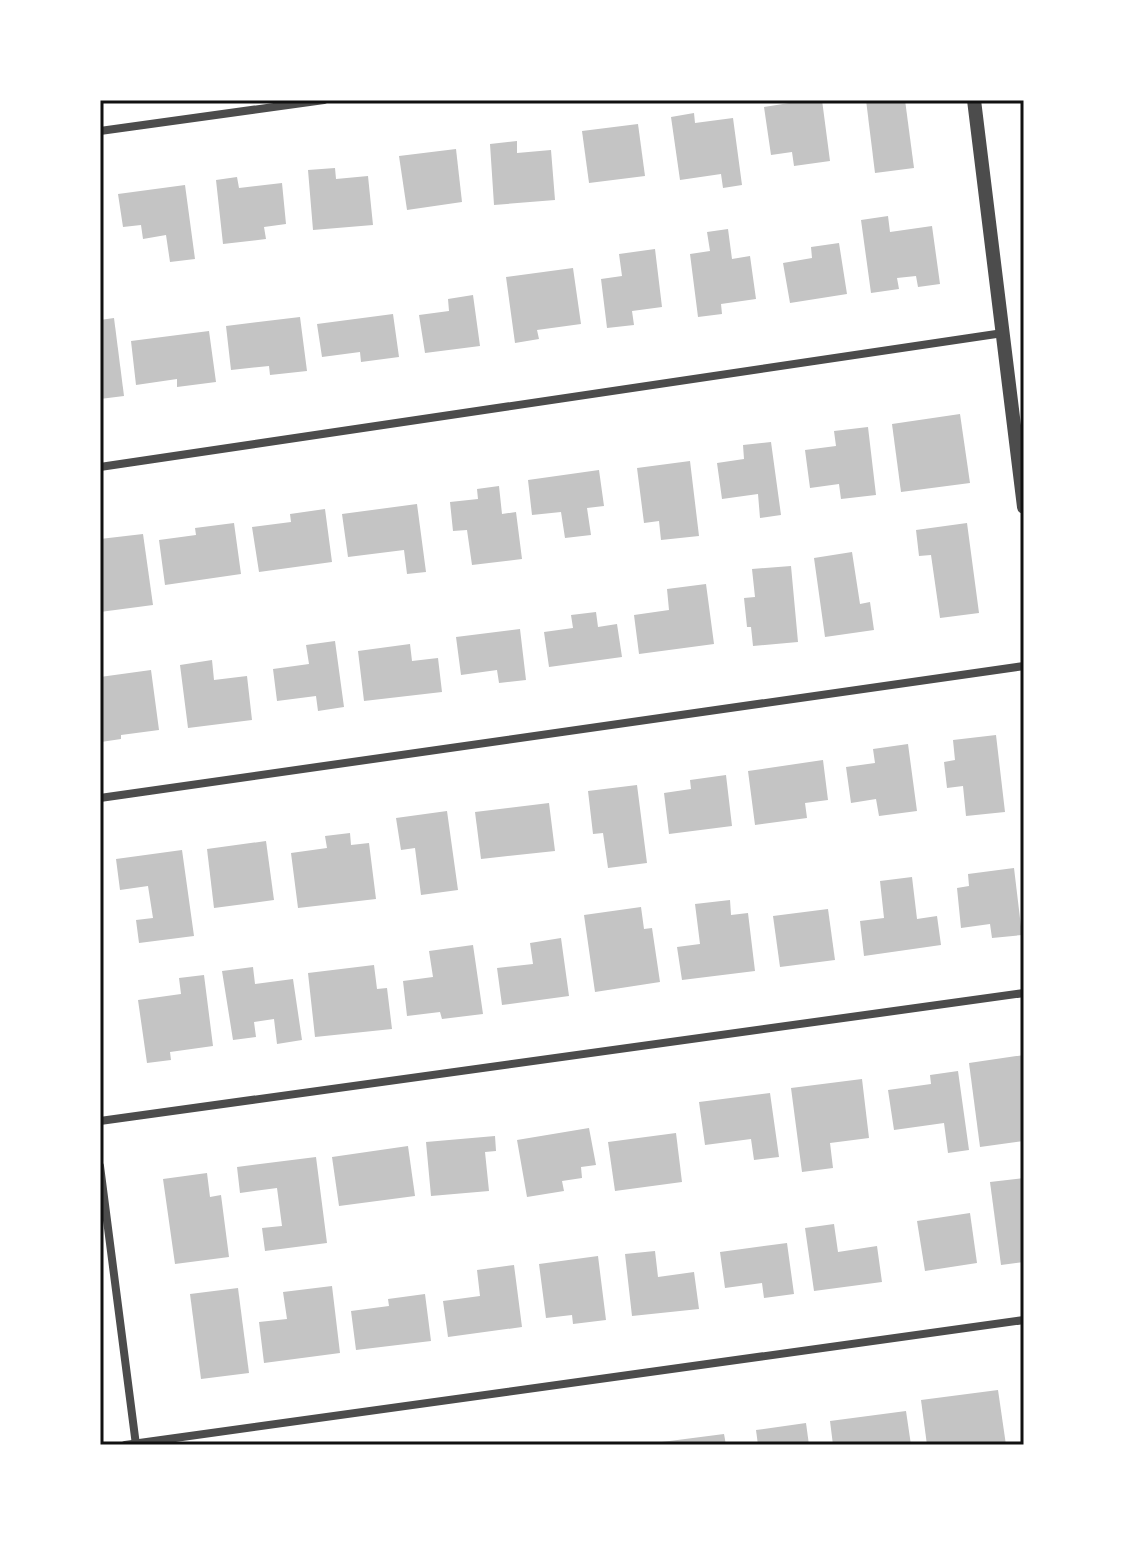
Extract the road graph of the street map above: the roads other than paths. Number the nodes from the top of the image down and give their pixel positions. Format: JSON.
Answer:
{"nodes":[{"id":1,"x":324,"y":100,"type":"edge"},
{"id":2,"x":974,"y":100,"type":"edge"},
{"id":3,"x":100,"y":131,"type":"edge"},
{"id":4,"x":1003,"y":333,"type":"junction"},
{"id":5,"x":100,"y":467,"type":"edge"},
{"id":6,"x":1024,"y":507,"type":"edge"},
{"id":7,"x":1024,"y":666,"type":"edge"},
{"id":8,"x":100,"y":798,"type":"edge"},
{"id":9,"x":1024,"y":993,"type":"edge"},
{"id":10,"x":100,"y":1121,"type":"edge"},
{"id":11,"x":100,"y":1166,"type":"edge"},
{"id":12,"x":1024,"y":1320,"type":"edge"},
{"id":13,"x":136,"y":1444,"type":"edge"},
{"id":14,"x":125,"y":1445,"type":"edge"}],
"edges":[{"from":1,"to":3,"type":"street"},
{"from":2,"to":4,"type":"street"},
{"from":4,"to":5,"type":"street"},
{"from":4,"to":6,"type":"street"},
{"from":7,"to":8,"type":"street"},
{"from":9,"to":10,"type":"street"},
{"from":11,"to":13,"type":"street"},
{"from":12,"to":13,"type":"street"},
{"from":13,"to":14,"type":"street"}]}
